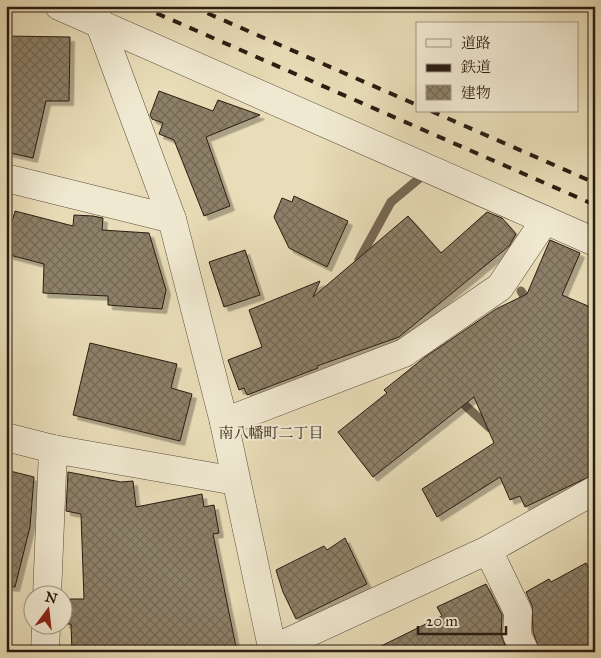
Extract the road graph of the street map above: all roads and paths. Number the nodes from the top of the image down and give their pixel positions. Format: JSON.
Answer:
{"nodes":[{"id":1,"x":59,"y":6,"type":"edge"},
{"id":2,"x":95,"y":14,"type":"edge"},
{"id":3,"x":6,"y":178,"type":"edge"},
{"id":4,"x":172,"y":220,"type":"junction"},
{"id":5,"x":545,"y":220,"type":"junction"},
{"id":6,"x":595,"y":242,"type":"edge"},
{"id":7,"x":224,"y":422,"type":"junction"},
{"id":8,"x":6,"y":437,"type":"edge"},
{"id":9,"x":53,"y":449,"type":"junction"},
{"id":10,"x":236,"y":481,"type":"junction"},
{"id":11,"x":595,"y":490,"type":"edge"},
{"id":12,"x":488,"y":550,"type":"junction"},
{"id":13,"x":47,"y":586,"type":"edge"},
{"id":14,"x":46,"y":636,"type":"edge"},
{"id":15,"x":273,"y":650,"type":"edge"},
{"id":16,"x":45,"y":652,"type":"edge"},
{"id":17,"x":525,"y":652,"type":"edge"}],
"edges":[{"from":1,"to":2,"type":"street"},
{"from":2,"to":4,"type":"street"},
{"from":2,"to":5,"type":"street"},
{"from":3,"to":4,"type":"street"},
{"from":4,"to":7,"type":"street"},
{"from":5,"to":6,"type":"street"},
{"from":5,"to":7,"type":"street"},
{"from":7,"to":10,"type":"street"},
{"from":8,"to":9,"type":"street"},
{"from":9,"to":10,"type":"street"},
{"from":9,"to":13,"type":"street"},
{"from":10,"to":15,"type":"street"},
{"from":11,"to":12,"type":"street"},
{"from":12,"to":15,"type":"street"},
{"from":12,"to":17,"type":"street"},
{"from":14,"to":16,"type":"street"}]}
